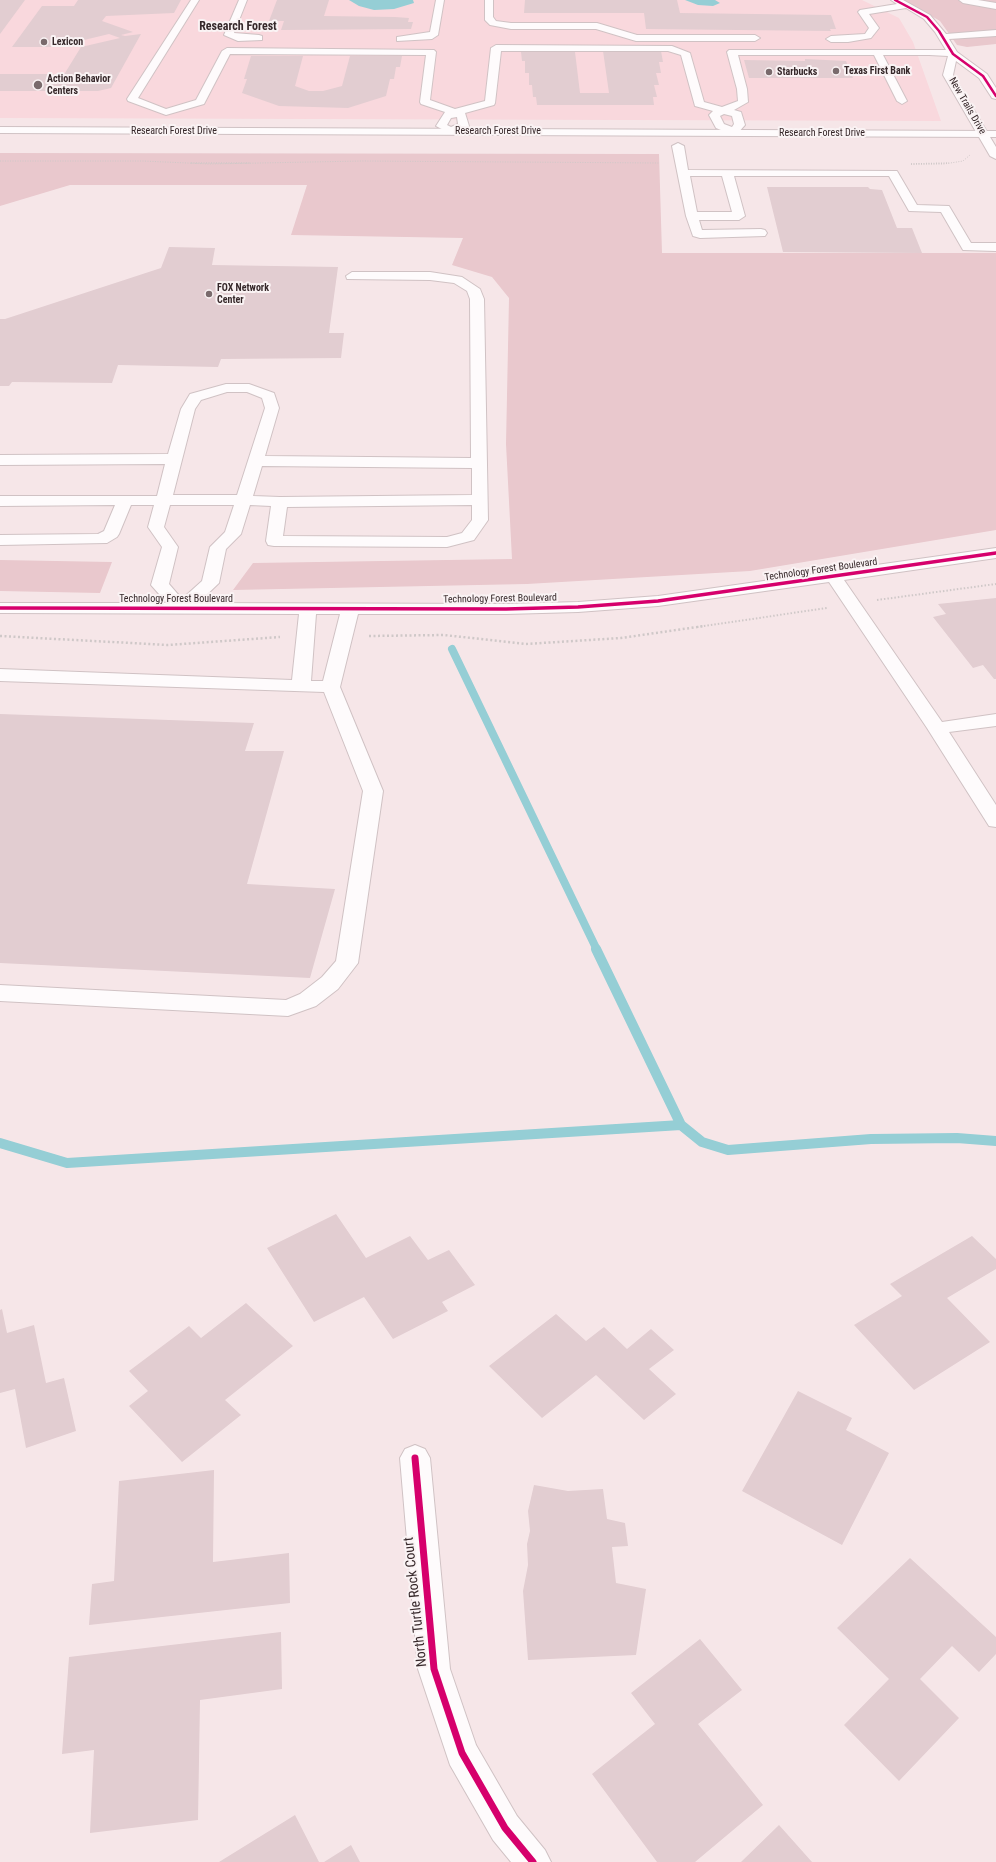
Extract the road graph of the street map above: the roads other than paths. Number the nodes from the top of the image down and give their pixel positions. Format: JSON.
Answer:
{"nodes":[{"id":1,"x":195,"y":0,"type":"edge"},
{"id":2,"x":243,"y":0,"type":"edge"},
{"id":3,"x":440,"y":0,"type":"edge"},
{"id":4,"x":489,"y":0,"type":"edge"},
{"id":5,"x":895,"y":0,"type":"edge"},
{"id":6,"x":963,"y":0,"type":"edge"},
{"id":7,"x":907,"y":5,"type":"junction"},
{"id":8,"x":996,"y":6,"type":"edge"},
{"id":9,"x":996,"y":33,"type":"edge"},
{"id":10,"x":943,"y":37,"type":"junction"},
{"id":11,"x":269,"y":38,"type":"dead end"},
{"id":12,"x":762,"y":38,"type":"dead end"},
{"id":13,"x":393,"y":39,"type":"dead end"},
{"id":14,"x":824,"y":39,"type":"dead end"},
{"id":15,"x":877,"y":52,"type":"junction"},
{"id":16,"x":954,"y":54,"type":"junction"},
{"id":17,"x":996,"y":96,"type":"edge"},
{"id":18,"x":902,"y":101,"type":"dead end"},
{"id":19,"x":723,"y":111,"type":"junction"},
{"id":20,"x":166,"y":113,"type":"junction"},
{"id":21,"x":455,"y":113,"type":"junction"},
{"id":22,"x":0,"y":130,"type":"edge"},
{"id":23,"x":159,"y":130,"type":"junction"},
{"id":24,"x":451,"y":131,"type":"junction"},
{"id":25,"x":470,"y":131,"type":"junction"},
{"id":26,"x":733,"y":132,"type":"junction"},
{"id":27,"x":982,"y":134,"type":"junction"},
{"id":28,"x":996,"y":134,"type":"edge"},
{"id":29,"x":429,"y":143,"type":"dead end"},
{"id":30,"x":678,"y":146,"type":"dead end"},
{"id":31,"x":976,"y":150,"type":"road end"},
{"id":32,"x":994,"y":150,"type":"edge"},
{"id":33,"x":682,"y":168,"type":"junction"},
{"id":34,"x":726,"y":173,"type":"junction"},
{"id":35,"x":692,"y":216,"type":"junction"},
{"id":36,"x":761,"y":233,"type":"dead end"},
{"id":37,"x":996,"y":247,"type":"edge"},
{"id":38,"x":352,"y":276,"type":"dead end"},
{"id":39,"x":174,"y":459,"type":"junction"},
{"id":40,"x":0,"y":460,"type":"edge"},
{"id":41,"x":256,"y":461,"type":"junction"},
{"id":42,"x":479,"y":463,"type":"junction"},
{"id":43,"x":244,"y":500,"type":"junction"},
{"id":44,"x":480,"y":500,"type":"junction"},
{"id":45,"x":0,"y":501,"type":"edge"},
{"id":46,"x":124,"y":502,"type":"junction"},
{"id":47,"x":163,"y":502,"type":"junction"},
{"id":48,"x":280,"y":502,"type":"junction"},
{"id":49,"x":0,"y":540,"type":"edge"},
{"id":50,"x":996,"y":553,"type":"edge"},
{"id":51,"x":834,"y":577,"type":"junction"},
{"id":52,"x":0,"y":608,"type":"edge"},
{"id":53,"x":182,"y":608,"type":"junction"},
{"id":54,"x":308,"y":608,"type":"junction"},
{"id":55,"x":350,"y":609,"type":"junction"},
{"id":56,"x":0,"y":675,"type":"edge"},
{"id":57,"x":301,"y":686,"type":"junction"},
{"id":58,"x":331,"y":687,"type":"junction"},
{"id":59,"x":996,"y":720,"type":"edge"},
{"id":60,"x":937,"y":728,"type":"junction"},
{"id":61,"x":996,"y":821,"type":"edge"},
{"id":62,"x":0,"y":993,"type":"edge"},
{"id":63,"x":414,"y":1458,"type":"dead end"},
{"id":64,"x":533,"y":1862,"type":"edge"}],
"edges":[{"from":1,"to":20,"type":"street"},
{"from":2,"to":11,"type":"street"},
{"from":3,"to":13,"type":"street"},
{"from":4,"to":12,"type":"street"},
{"from":5,"to":7,"type":"street","name":"New Trails Drive"},
{"from":6,"to":8,"type":"street"},
{"from":7,"to":10,"type":"street","name":"New Trails Drive"},
{"from":7,"to":14,"type":"street"},
{"from":9,"to":10,"type":"street"},
{"from":10,"to":16,"type":"street","name":"New Trails Drive"},
{"from":15,"to":16,"type":"street"},
{"from":15,"to":18,"type":"street"},
{"from":15,"to":19,"type":"street"},
{"from":16,"to":17,"type":"street","name":"New Trails Drive"},
{"from":16,"to":27,"type":"street","name":"New Trails Drive"},
{"from":19,"to":21,"type":"street"},
{"from":19,"to":26,"type":"street"},
{"from":20,"to":21,"type":"street"},
{"from":20,"to":23,"type":"street"},
{"from":21,"to":24,"type":"street"},
{"from":22,"to":23,"type":"street","name":"Research Forest Drive"},
{"from":23,"to":24,"type":"street","name":"Research Forest Drive"},
{"from":24,"to":25,"type":"street","name":"Research Forest Drive"},
{"from":25,"to":26,"type":"street","name":"Research Forest Drive"},
{"from":25,"to":29,"type":"street"},
{"from":26,"to":27,"type":"street","name":"Research Forest Drive"},
{"from":27,"to":28,"type":"street","name":"Research Forest Drive"},
{"from":27,"to":32,"type":"street","name":"New Trails Drive"},
{"from":30,"to":33,"type":"street"},
{"from":31,"to":32,"type":"street"},
{"from":33,"to":34,"type":"street"},
{"from":33,"to":35,"type":"street"},
{"from":34,"to":35,"type":"street"},
{"from":34,"to":37,"type":"street"},
{"from":35,"to":36,"type":"street"},
{"from":38,"to":42,"type":"street"},
{"from":39,"to":40,"type":"street"},
{"from":39,"to":41,"type":"street"},
{"from":39,"to":47,"type":"street"},
{"from":41,"to":42,"type":"street"},
{"from":41,"to":43,"type":"street"},
{"from":42,"to":44,"type":"street"},
{"from":43,"to":47,"type":"street"},
{"from":43,"to":48,"type":"street"},
{"from":43,"to":53,"type":"street"},
{"from":44,"to":48,"type":"street"},
{"from":44,"to":48,"type":"street"},
{"from":45,"to":46,"type":"street"},
{"from":46,"to":47,"type":"street"},
{"from":46,"to":49,"type":"street"},
{"from":47,"to":53,"type":"street"},
{"from":50,"to":51,"type":"street","name":"Technology Forest Boulevard"},
{"from":51,"to":55,"type":"street","name":"Technology Forest Boulevard"},
{"from":51,"to":60,"type":"street"},
{"from":52,"to":53,"type":"street","name":"Technology Forest Boulevard"},
{"from":53,"to":54,"type":"street","name":"Technology Forest Boulevard"},
{"from":54,"to":55,"type":"street","name":"Technology Forest Boulevard"},
{"from":54,"to":57,"type":"street"},
{"from":55,"to":58,"type":"street"},
{"from":56,"to":57,"type":"street"},
{"from":57,"to":58,"type":"street"},
{"from":58,"to":62,"type":"street"},
{"from":59,"to":60,"type":"street"},
{"from":60,"to":61,"type":"street"},
{"from":63,"to":64,"type":"street","name":"North Turtle Rock Court"}]}
